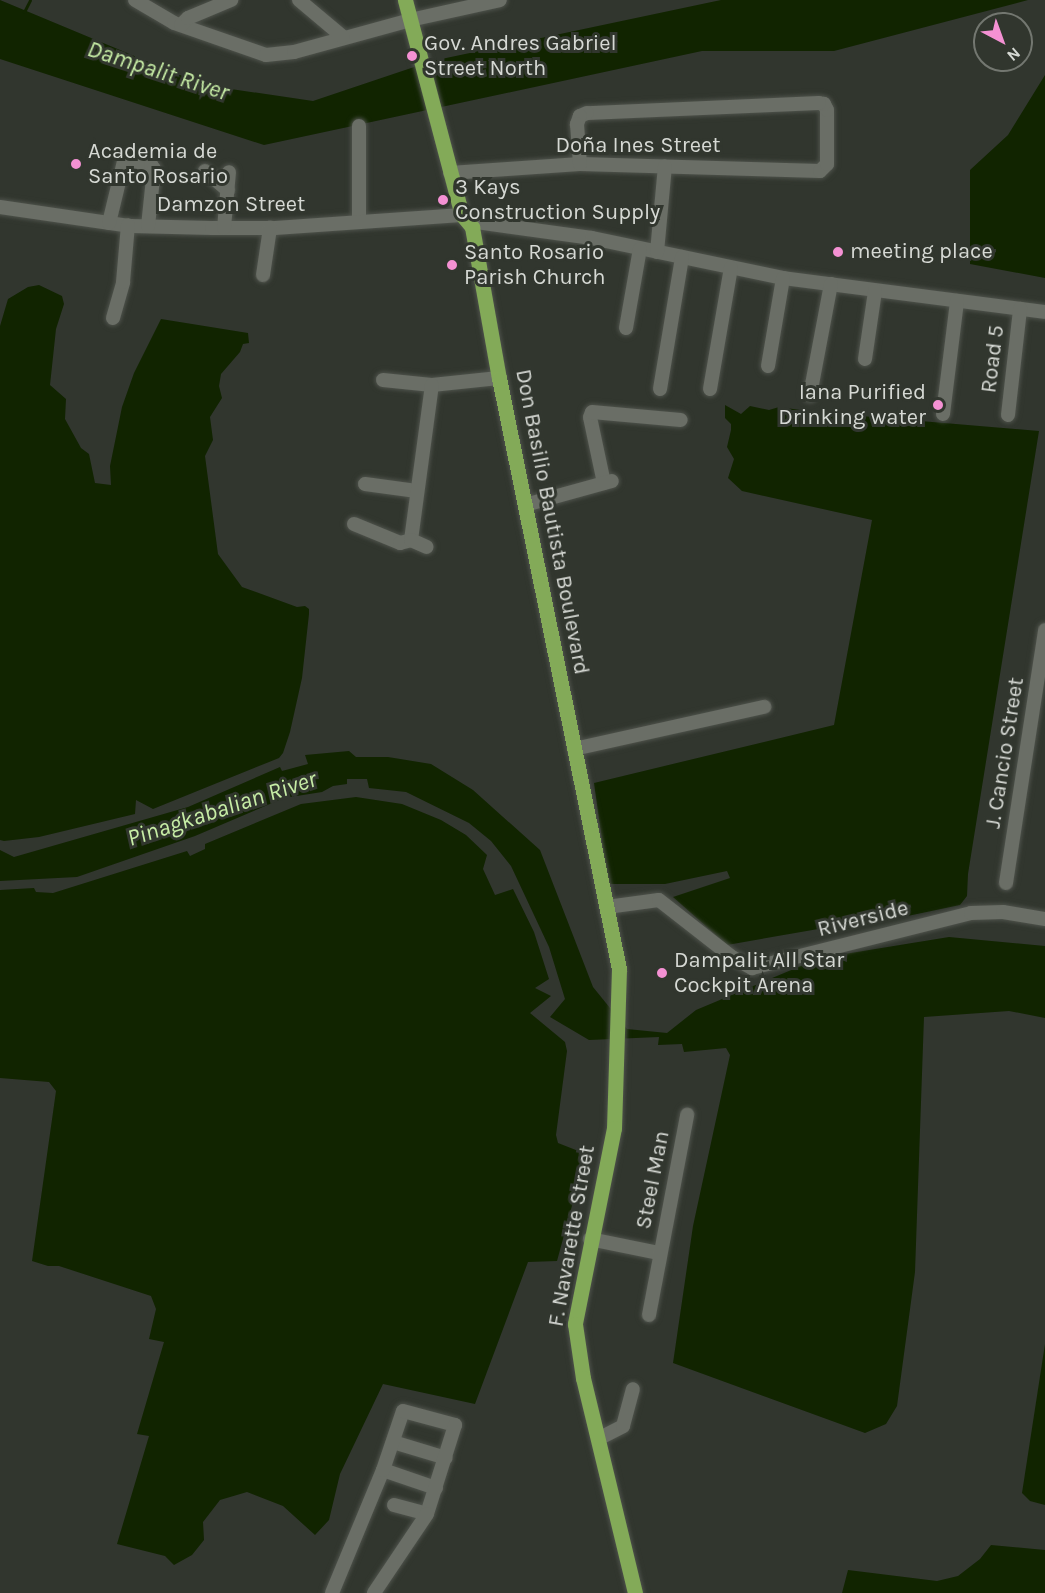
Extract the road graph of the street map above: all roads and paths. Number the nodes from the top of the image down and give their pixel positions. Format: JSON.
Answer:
{"nodes":[{"id":1,"x":135,"y":0,"type":"edge"},
{"id":2,"x":229,"y":0,"type":"edge"},
{"id":3,"x":299,"y":0,"type":"edge"},
{"id":4,"x":405,"y":0,"type":"edge"},
{"id":5,"x":500,"y":0,"type":"edge"},
{"id":6,"x":410,"y":20,"type":"junction"},
{"id":7,"x":181,"y":25,"type":"junction"},
{"id":8,"x":343,"y":37,"type":"junction"},
{"id":9,"x":359,"y":126,"type":"dead end"},
{"id":10,"x":580,"y":164,"type":"junction"},
{"id":11,"x":665,"y":165,"type":"junction"},
{"id":12,"x":205,"y":171,"type":"dead end"},
{"id":13,"x":229,"y":172,"type":"dead end"},
{"id":14,"x":450,"y":173,"type":"junction"},
{"id":15,"x":228,"y":190,"type":"junction"},
{"id":16,"x":0,"y":207,"type":"edge"},
{"id":17,"x":466,"y":218,"type":"junction"},
{"id":18,"x":359,"y":222,"type":"junction"},
{"id":19,"x":109,"y":223,"type":"junction"},
{"id":20,"x":128,"y":225,"type":"junction"},
{"id":21,"x":148,"y":226,"type":"junction"},
{"id":22,"x":224,"y":228,"type":"junction"},
{"id":23,"x":270,"y":228,"type":"junction"},
{"id":24,"x":640,"y":249,"type":"junction"},
{"id":25,"x":657,"y":252,"type":"junction"},
{"id":26,"x":682,"y":257,"type":"junction"},
{"id":27,"x":731,"y":268,"type":"junction"},
{"id":28,"x":263,"y":275,"type":"dead end"},
{"id":29,"x":783,"y":278,"type":"junction"},
{"id":30,"x":831,"y":284,"type":"junction"},
{"id":31,"x":876,"y":291,"type":"junction"},
{"id":32,"x":957,"y":301,"type":"junction"},
{"id":33,"x":1020,"y":309,"type":"junction"},
{"id":34,"x":1045,"y":312,"type":"edge"},
{"id":35,"x":113,"y":318,"type":"dead end"},
{"id":36,"x":626,"y":328,"type":"dead end"},
{"id":37,"x":865,"y":359,"type":"dead end"},
{"id":38,"x":768,"y":366,"type":"dead end"},
{"id":39,"x":499,"y":378,"type":"junction"},
{"id":40,"x":383,"y":380,"type":"dead end"},
{"id":41,"x":432,"y":385,"type":"junction"},
{"id":42,"x":660,"y":389,"type":"dead end"},
{"id":43,"x":710,"y":389,"type":"dead end"},
{"id":44,"x":810,"y":395,"type":"dead end"},
{"id":45,"x":943,"y":414,"type":"dead end"},
{"id":46,"x":1008,"y":415,"type":"dead end"},
{"id":47,"x":681,"y":420,"type":"dead end"},
{"id":48,"x":365,"y":484,"type":"dead end"},
{"id":49,"x":417,"y":491,"type":"junction"},
{"id":50,"x":525,"y":505,"type":"junction"},
{"id":51,"x":354,"y":524,"type":"dead end"},
{"id":52,"x":411,"y":540,"type":"junction"},
{"id":53,"x":427,"y":547,"type":"dead end"},
{"id":54,"x":1045,"y":630,"type":"edge"},
{"id":55,"x":1044,"y":645,"type":"edge"},
{"id":56,"x":764,"y":707,"type":"dead end"},
{"id":57,"x":574,"y":749,"type":"junction"},
{"id":58,"x":1006,"y":883,"type":"dead end"},
{"id":59,"x":607,"y":907,"type":"junction"},
{"id":60,"x":1045,"y":919,"type":"edge"},
{"id":61,"x":618,"y":1061,"type":"joint"},
{"id":62,"x":687,"y":1115,"type":"dead end"},
{"id":63,"x":590,"y":1239,"type":"junction"},
{"id":64,"x":659,"y":1253,"type":"junction"},
{"id":65,"x":648,"y":1315,"type":"dead end"},
{"id":66,"x":633,"y":1389,"type":"dead end"},
{"id":67,"x":598,"y":1439,"type":"junction"},
{"id":68,"x":393,"y":1442,"type":"junction"},
{"id":69,"x":446,"y":1458,"type":"junction"},
{"id":70,"x":383,"y":1470,"type":"junction"},
{"id":71,"x":436,"y":1488,"type":"junction"},
{"id":72,"x":394,"y":1505,"type":"dead end"},
{"id":73,"x":427,"y":1514,"type":"junction"},
{"id":74,"x":332,"y":1593,"type":"edge"},
{"id":75,"x":374,"y":1593,"type":"edge"},
{"id":76,"x":635,"y":1593,"type":"edge"}],
"edges":[{"from":1,"to":7,"type":"street"},
{"from":2,"to":7,"type":"street"},
{"from":3,"to":8,"type":"street"},
{"from":4,"to":6,"type":"main road","name":"Don Basilio Bautista Boulevard"},
{"from":5,"to":6,"type":"street"},
{"from":6,"to":8,"type":"street"},
{"from":6,"to":14,"type":"main road","name":"Don Basilio Bautista Boulevard"},
{"from":7,"to":8,"type":"street"},
{"from":9,"to":18,"type":"street"},
{"from":10,"to":11,"type":"street","name":"Doña Ines Street"},
{"from":10,"to":11,"type":"street","name":"Doña Ines Street"},
{"from":10,"to":14,"type":"street","name":"Doña Ines Street"},
{"from":11,"to":25,"type":"street"},
{"from":12,"to":15,"type":"street"},
{"from":13,"to":15,"type":"street"},
{"from":14,"to":17,"type":"main road","name":"Don Basilio Bautista Boulevard"},
{"from":15,"to":22,"type":"street"},
{"from":16,"to":19,"type":"street","name":"Damzon Street"},
{"from":17,"to":18,"type":"street","name":"Damzon Street"},
{"from":17,"to":24,"type":"street","name":"Damzon Street"},
{"from":17,"to":39,"type":"main road","name":"Don Basilio Bautista Boulevard"},
{"from":18,"to":23,"type":"street","name":"Damzon Street"},
{"from":19,"to":20,"type":"street","name":"Damzon Street"},
{"from":19,"to":21,"type":"street"},
{"from":20,"to":21,"type":"street","name":"Damzon Street"},
{"from":20,"to":35,"type":"street"},
{"from":21,"to":22,"type":"street","name":"Damzon Street"},
{"from":22,"to":23,"type":"street","name":"Damzon Street"},
{"from":23,"to":28,"type":"street"},
{"from":24,"to":25,"type":"street","name":"Damzon Street"},
{"from":24,"to":36,"type":"street"},
{"from":25,"to":26,"type":"street","name":"Damzon Street"},
{"from":26,"to":27,"type":"street","name":"Damzon Street"},
{"from":26,"to":42,"type":"street"},
{"from":27,"to":29,"type":"street","name":"Damzon Street"},
{"from":27,"to":43,"type":"street"},
{"from":29,"to":30,"type":"street","name":"Damzon Street"},
{"from":29,"to":38,"type":"street"},
{"from":30,"to":31,"type":"street","name":"Damzon Street"},
{"from":30,"to":44,"type":"street"},
{"from":31,"to":32,"type":"street","name":"Damzon Street"},
{"from":31,"to":37,"type":"street"},
{"from":32,"to":33,"type":"street","name":"Damzon Street"},
{"from":32,"to":45,"type":"street"},
{"from":33,"to":34,"type":"street","name":"Damzon Street"},
{"from":33,"to":46,"type":"street","name":"Road 5"},
{"from":39,"to":41,"type":"street"},
{"from":39,"to":50,"type":"main road","name":"Don Basilio Bautista Boulevard"},
{"from":40,"to":41,"type":"street"},
{"from":41,"to":49,"type":"street"},
{"from":47,"to":50,"type":"street"},
{"from":48,"to":49,"type":"street"},
{"from":49,"to":52,"type":"street"},
{"from":50,"to":57,"type":"main road","name":"Don Basilio Bautista Boulevard"},
{"from":51,"to":52,"type":"street"},
{"from":52,"to":53,"type":"street"},
{"from":54,"to":55,"type":"street","name":"J. Cancio Street"},
{"from":55,"to":58,"type":"street","name":"J. Cancio Street"},
{"from":56,"to":57,"type":"street"},
{"from":57,"to":59,"type":"main road","name":"Don Basilio Bautista Boulevard"},
{"from":59,"to":60,"type":"street","name":"Riverside"},
{"from":59,"to":61,"type":"main road","name":"Don Basilio Bautista Boulevard"},
{"from":61,"to":63,"type":"main road","name":"F. Navarette Street"},
{"from":62,"to":64,"type":"street","name":"Steel Man"},
{"from":63,"to":64,"type":"street","name":"Steel Man"},
{"from":63,"to":67,"type":"main road","name":"F. Navarette Street"},
{"from":64,"to":65,"type":"street","name":"Steel Man"},
{"from":66,"to":67,"type":"street"},
{"from":67,"to":76,"type":"main road","name":"F. Navarette Street"},
{"from":68,"to":69,"type":"street"},
{"from":68,"to":69,"type":"street"},
{"from":68,"to":70,"type":"street"},
{"from":69,"to":71,"type":"street"},
{"from":70,"to":71,"type":"street"},
{"from":70,"to":74,"type":"street"},
{"from":71,"to":73,"type":"street"},
{"from":72,"to":73,"type":"street"},
{"from":73,"to":75,"type":"street"}]}
